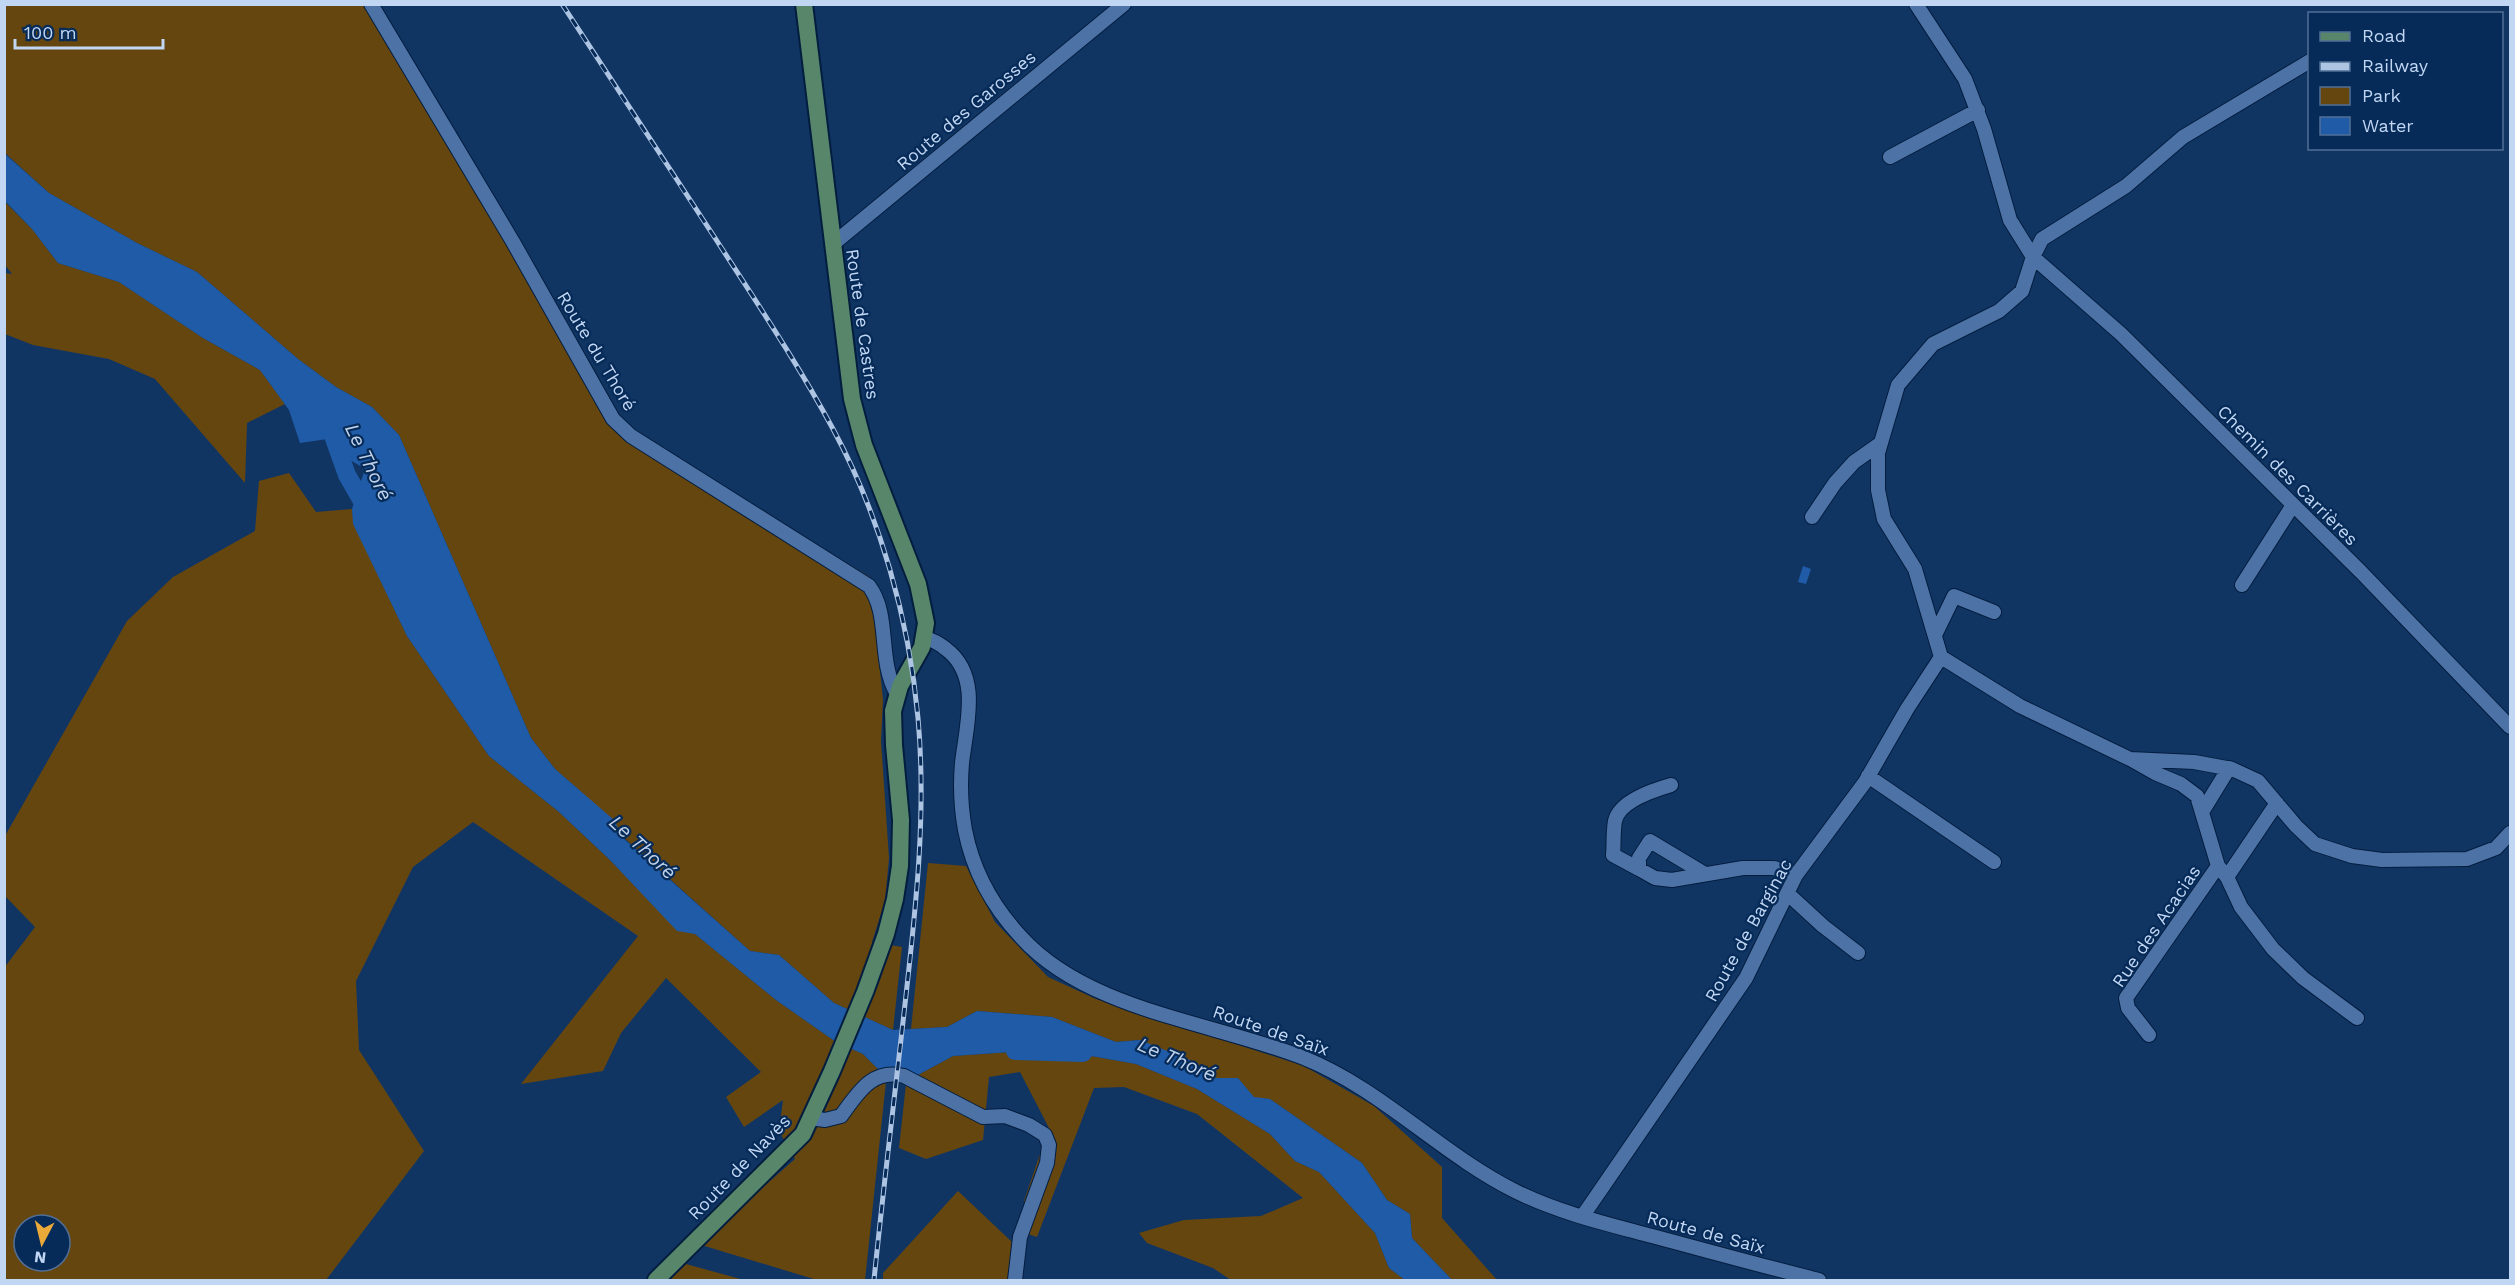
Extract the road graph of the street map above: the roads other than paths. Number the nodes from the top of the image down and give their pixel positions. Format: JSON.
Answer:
{"nodes":[{"id":1,"x":372,"y":4,"type":"edge"},
{"id":2,"x":804,"y":4,"type":"edge"},
{"id":3,"x":1124,"y":4,"type":"edge"},
{"id":4,"x":1916,"y":4,"type":"edge"},
{"id":5,"x":2308,"y":62,"type":"edge"},
{"id":6,"x":1978,"y":110,"type":"junction"},
{"id":7,"x":1890,"y":157,"type":"dead end"},
{"id":8,"x":833,"y":244,"type":"junction"},
{"id":9,"x":2033,"y":256,"type":"junction"},
{"id":10,"x":1881,"y":443,"type":"junction"},
{"id":11,"x":2293,"y":505,"type":"junction"},
{"id":12,"x":1812,"y":517,"type":"dead end"},
{"id":13,"x":2242,"y":585,"type":"dead end"},
{"id":14,"x":1994,"y":612,"type":"dead end"},
{"id":15,"x":1935,"y":635,"type":"junction"},
{"id":16,"x":925,"y":638,"type":"junction"},
{"id":17,"x":1941,"y":657,"type":"junction"},
{"id":18,"x":897,"y":694,"type":"junction"},
{"id":19,"x":2511,"y":727,"type":"edge"},
{"id":20,"x":2130,"y":759,"type":"junction"},
{"id":21,"x":2229,"y":768,"type":"junction"},
{"id":22,"x":1868,"y":776,"type":"junction"},
{"id":23,"x":1671,"y":785,"type":"dead end"},
{"id":24,"x":2277,"y":803,"type":"junction"},
{"id":25,"x":2202,"y":812,"type":"junction"},
{"id":26,"x":2511,"y":833,"type":"edge"},
{"id":27,"x":1994,"y":862,"type":"dead end"},
{"id":28,"x":2218,"y":866,"type":"junction"},
{"id":29,"x":1639,"y":869,"type":"junction"},
{"id":30,"x":1705,"y":874,"type":"junction"},
{"id":31,"x":1796,"y":875,"type":"junction"},
{"id":32,"x":2227,"y":877,"type":"junction"},
{"id":33,"x":1787,"y":893,"type":"junction"},
{"id":34,"x":1858,"y":953,"type":"dead end"},
{"id":35,"x":2357,"y":1018,"type":"dead end"},
{"id":36,"x":2149,"y":1035,"type":"dead end"},
{"id":37,"x":810,"y":1118,"type":"junction"},
{"id":38,"x":1582,"y":1217,"type":"junction"},
{"id":39,"x":656,"y":1281,"type":"edge"},
{"id":40,"x":1015,"y":1281,"type":"edge"},
{"id":41,"x":1819,"y":1281,"type":"edge"}],
"edges":[{"from":1,"to":18,"type":"street","name":"Route du Thoré"},
{"from":2,"to":8,"type":"main road","name":"Route de Castres"},
{"from":3,"to":8,"type":"street","name":"Route des Garosses"},
{"from":4,"to":6,"type":"street","name":"Chemin des Carrières"},
{"from":5,"to":9,"type":"street"},
{"from":6,"to":7,"type":"street"},
{"from":6,"to":9,"type":"street","name":"Chemin des Carrières"},
{"from":8,"to":16,"type":"main road","name":"Route de Castres"},
{"from":9,"to":10,"type":"street"},
{"from":9,"to":11,"type":"street","name":"Chemin des Carrières"},
{"from":10,"to":12,"type":"street"},
{"from":10,"to":15,"type":"street"},
{"from":11,"to":13,"type":"street"},
{"from":11,"to":19,"type":"street","name":"Chemin des Carrières"},
{"from":14,"to":15,"type":"street"},
{"from":15,"to":17,"type":"street"},
{"from":16,"to":18,"type":"main road","name":"Route de Navès"},
{"from":16,"to":38,"type":"street","name":"Route de Saïx"},
{"from":17,"to":20,"type":"street"},
{"from":17,"to":22,"type":"street","name":"Route de Barginac"},
{"from":18,"to":37,"type":"main road","name":"Route de Navès"},
{"from":20,"to":21,"type":"street"},
{"from":20,"to":25,"type":"street"},
{"from":21,"to":24,"type":"street"},
{"from":21,"to":25,"type":"street"},
{"from":22,"to":27,"type":"street"},
{"from":22,"to":31,"type":"street","name":"Route de Barginac"},
{"from":23,"to":29,"type":"street"},
{"from":24,"to":26,"type":"street"},
{"from":24,"to":32,"type":"street"},
{"from":25,"to":28,"type":"street"},
{"from":28,"to":32,"type":"street"},
{"from":28,"to":36,"type":"street","name":"Rue des Acacias"},
{"from":29,"to":30,"type":"street"},
{"from":29,"to":30,"type":"street"},
{"from":30,"to":31,"type":"street"},
{"from":31,"to":33,"type":"street","name":"Route de Barginac"},
{"from":32,"to":35,"type":"street"},
{"from":33,"to":34,"type":"street"},
{"from":33,"to":38,"type":"street","name":"Route de Barginac"},
{"from":37,"to":39,"type":"main road","name":"Route de Navès"},
{"from":37,"to":40,"type":"street"},
{"from":38,"to":41,"type":"street","name":"Route de Saïx"}]}
